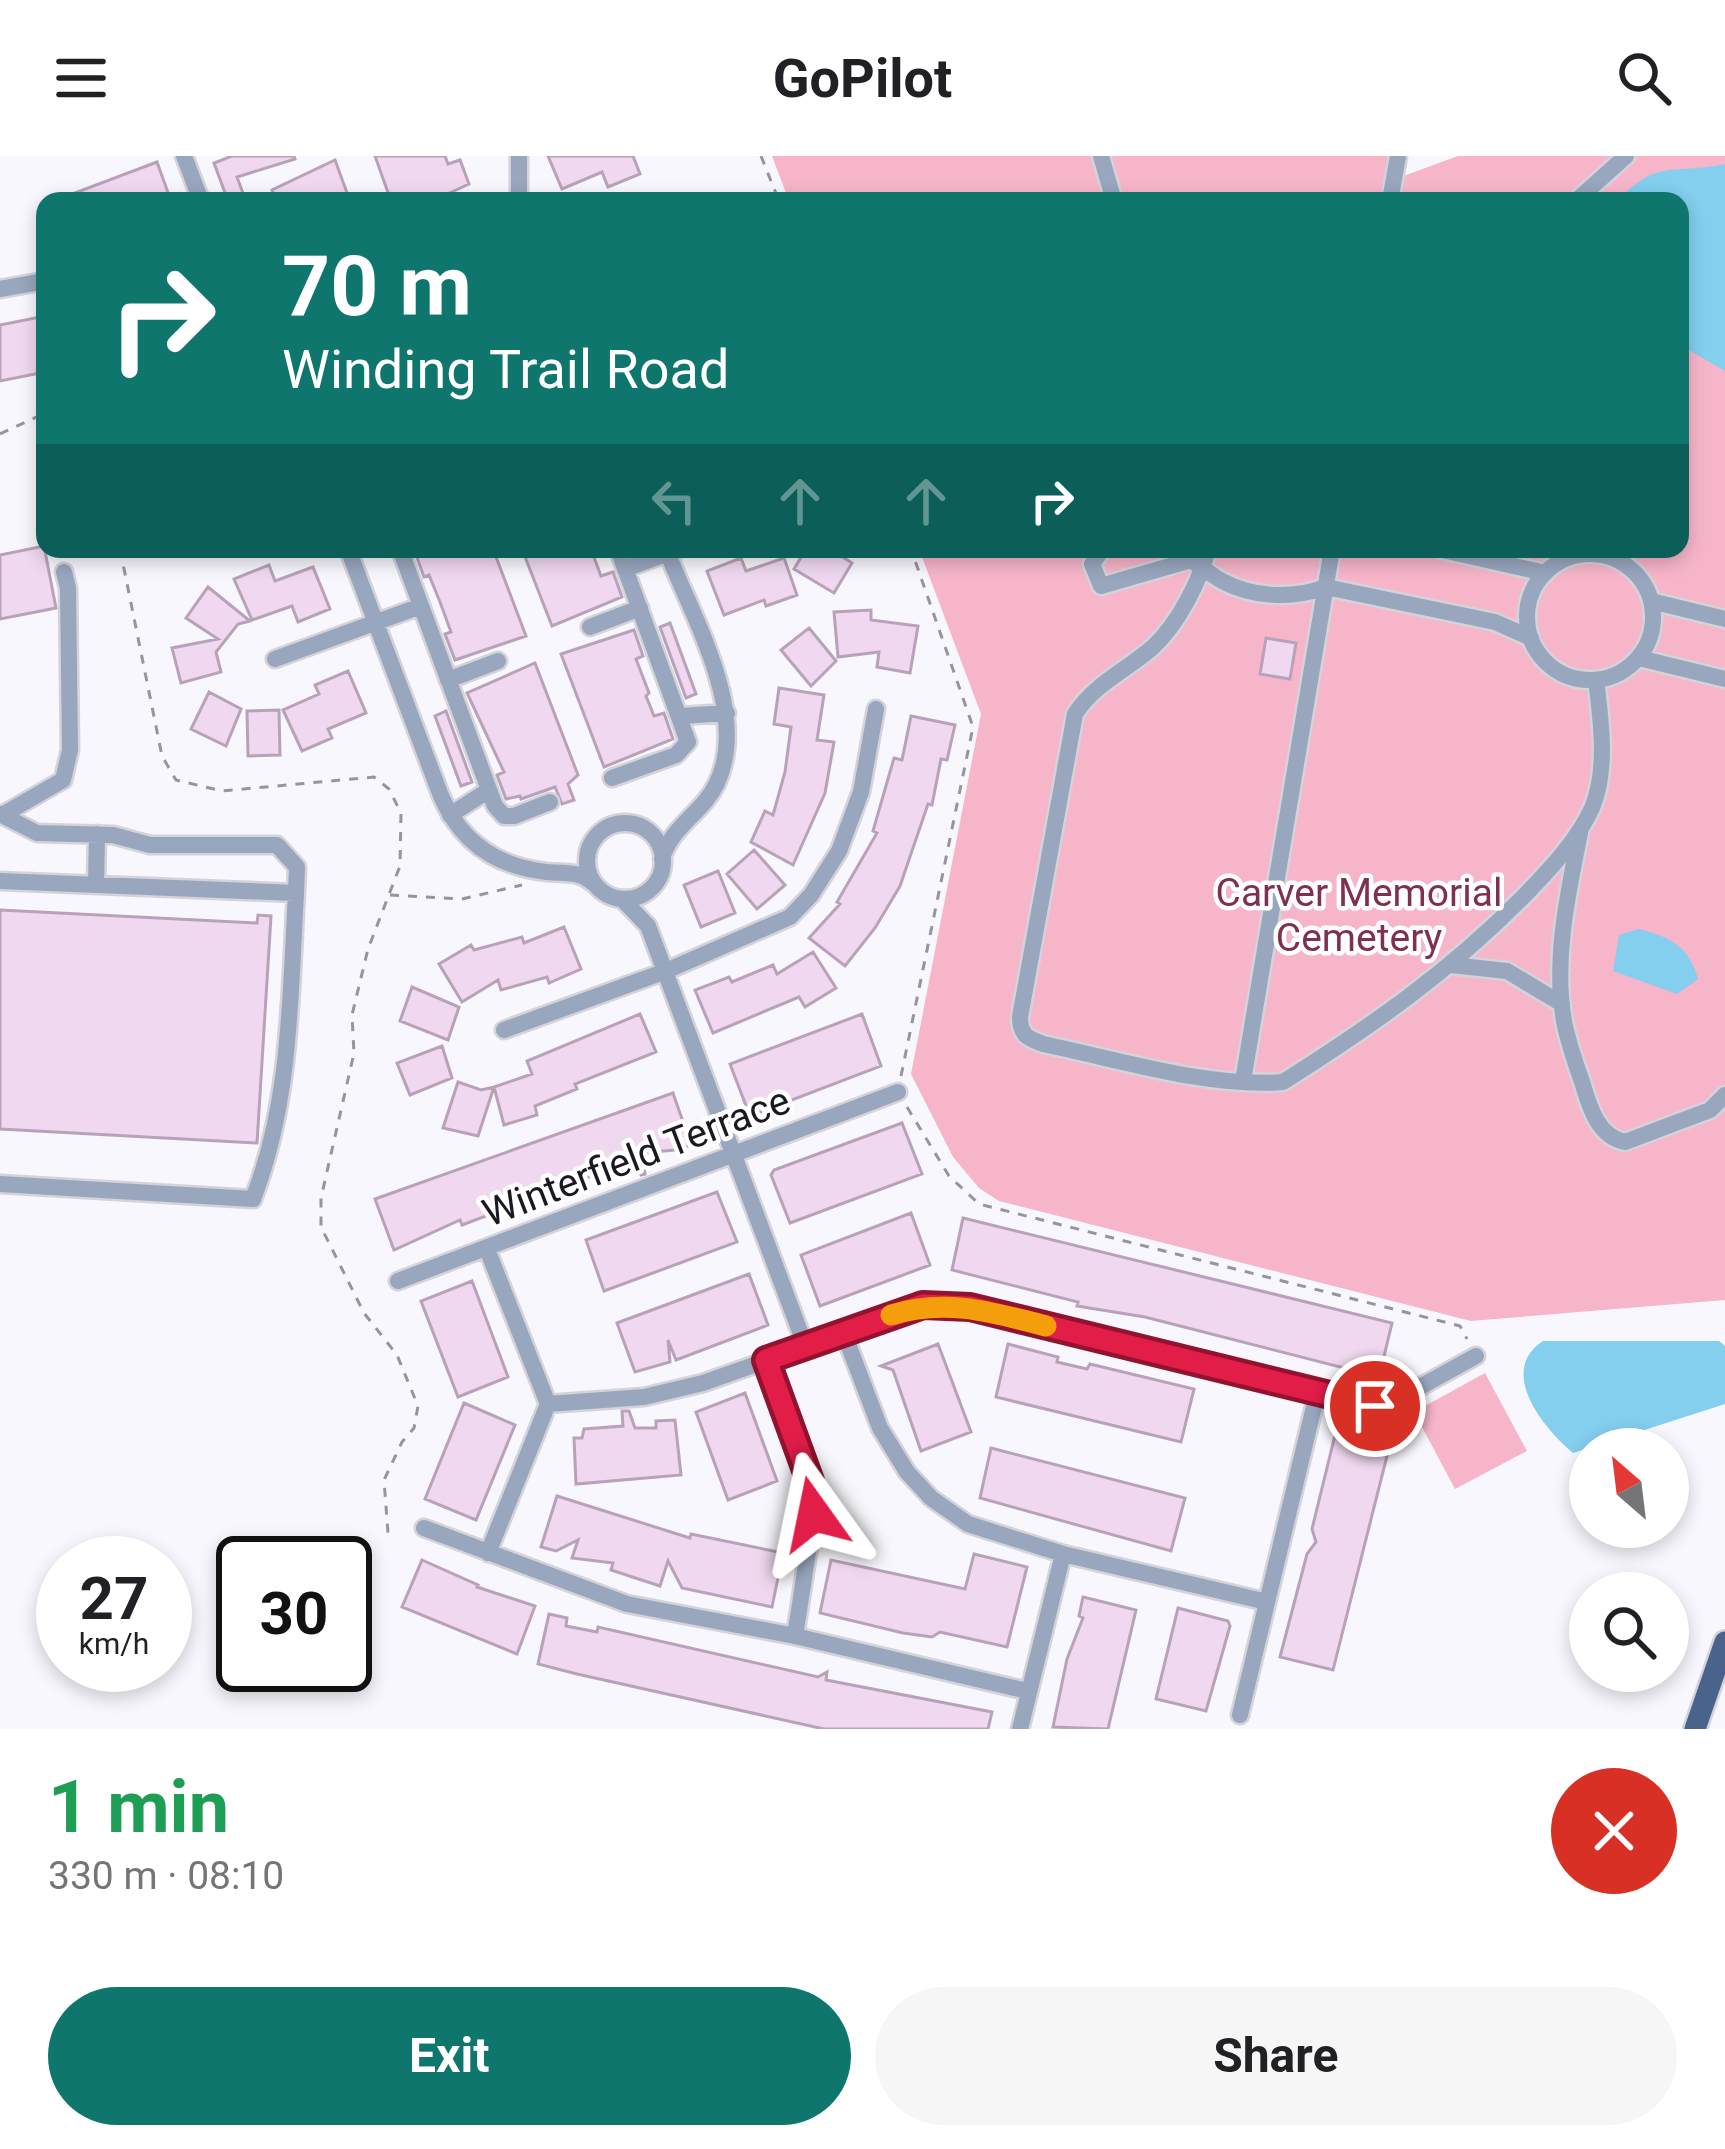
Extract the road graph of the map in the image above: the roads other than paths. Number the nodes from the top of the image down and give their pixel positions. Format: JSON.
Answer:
{"nodes":[{"id":1,"x":184,"y":156,"type":"edge"},
{"id":2,"x":519,"y":156,"type":"edge"},
{"id":3,"x":1101,"y":156,"type":"edge"},
{"id":4,"x":1397,"y":156,"type":"edge"},
{"id":5,"x":1626,"y":156,"type":"edge"},
{"id":6,"x":198,"y":192,"type":"edge"},
{"id":7,"x":520,"y":192,"type":"edge"},
{"id":8,"x":1111,"y":192,"type":"edge"},
{"id":9,"x":1391,"y":192,"type":"edge"},
{"id":10,"x":1586,"y":192,"type":"edge"},
{"id":11,"x":36,"y":283,"type":"edge"},
{"id":12,"x":0,"y":289,"type":"edge"},
{"id":13,"x":351,"y":558,"type":"edge"},
{"id":14,"x":403,"y":558,"type":"edge"},
{"id":15,"x":622,"y":558,"type":"edge"},
{"id":16,"x":652,"y":558,"type":"edge"},
{"id":17,"x":674,"y":558,"type":"edge"},
{"id":18,"x":1096,"y":558,"type":"edge"},
{"id":19,"x":1202,"y":558,"type":"edge"},
{"id":20,"x":1330,"y":558,"type":"edge"},
{"id":21,"x":1478,"y":558,"type":"edge"},
{"id":22,"x":1570,"y":558,"type":"edge"},
{"id":23,"x":1611,"y":558,"type":"edge"},
{"id":24,"x":626,"y":569,"type":"junction"},
{"id":25,"x":64,"y":572,"type":"dead end"},
{"id":26,"x":1545,"y":573,"type":"junction"},
{"id":27,"x":1325,"y":587,"type":"junction"},
{"id":28,"x":1651,"y":601,"type":"junction"},
{"id":29,"x":421,"y":606,"type":"junction"},
{"id":30,"x":640,"y":608,"type":"junction"},
{"id":31,"x":1725,"y":619,"type":"edge"},
{"id":32,"x":375,"y":623,"type":"junction"},
{"id":33,"x":590,"y":627,"type":"dead end"},
{"id":34,"x":1531,"y":638,"type":"junction"},
{"id":35,"x":1639,"y":658,"type":"junction"},
{"id":36,"x":274,"y":659,"type":"dead end"},
{"id":37,"x":498,"y":661,"type":"dead end"},
{"id":38,"x":1725,"y":679,"type":"edge"},
{"id":39,"x":448,"y":680,"type":"junction"},
{"id":40,"x":1596,"y":680,"type":"junction"},
{"id":41,"x":876,"y":709,"type":"dead end"},
{"id":42,"x":727,"y":713,"type":"junction"},
{"id":43,"x":681,"y":716,"type":"junction"},
{"id":44,"x":612,"y":778,"type":"dead end"},
{"id":45,"x":489,"y":790,"type":"junction"},
{"id":46,"x":550,"y":802,"type":"dead end"},
{"id":47,"x":2,"y":814,"type":"edge"},
{"id":48,"x":450,"y":815,"type":"junction"},
{"id":49,"x":1581,"y":826,"type":"junction"},
{"id":50,"x":649,"y":831,"type":"junction"},
{"id":51,"x":674,"y":831,"type":"junction"},
{"id":52,"x":97,"y":835,"type":"junction"},
{"id":53,"x":588,"y":853,"type":"junction"},
{"id":54,"x":662,"y":859,"type":"junction"},
{"id":55,"x":567,"y":872,"type":"junction"},
{"id":56,"x":0,"y":880,"type":"edge"},
{"id":57,"x":593,"y":883,"type":"junction"},
{"id":58,"x":96,"y":885,"type":"junction"},
{"id":59,"x":649,"y":890,"type":"junction"},
{"id":60,"x":296,"y":893,"type":"junction"},
{"id":61,"x":622,"y":899,"type":"junction"},
{"id":62,"x":648,"y":926,"type":"junction"},
{"id":63,"x":1451,"y":965,"type":"junction"},
{"id":64,"x":666,"y":970,"type":"junction"},
{"id":65,"x":1562,"y":1004,"type":"junction"},
{"id":66,"x":504,"y":1030,"type":"dead end"},
{"id":67,"x":1243,"y":1081,"type":"junction"},
{"id":68,"x":898,"y":1092,"type":"dead end"},
{"id":69,"x":1725,"y":1095,"type":"edge"},
{"id":70,"x":735,"y":1154,"type":"junction"},
{"id":71,"x":0,"y":1184,"type":"edge"},
{"id":72,"x":487,"y":1249,"type":"junction"},
{"id":73,"x":398,"y":1281,"type":"dead end"},
{"id":74,"x":843,"y":1330,"type":"junction"},
{"id":75,"x":805,"y":1345,"type":"junction"},
{"id":76,"x":1476,"y":1357,"type":"dead end"},
{"id":77,"x":766,"y":1360,"type":"junction"},
{"id":78,"x":1317,"y":1394,"type":"junction"},
{"id":79,"x":548,"y":1404,"type":"junction"},
{"id":80,"x":424,"y":1528,"type":"dead end"},
{"id":81,"x":488,"y":1553,"type":"junction"},
{"id":82,"x":1063,"y":1554,"type":"junction"},
{"id":83,"x":1267,"y":1602,"type":"junction"},
{"id":84,"x":795,"y":1636,"type":"junction"},
{"id":85,"x":1725,"y":1642,"type":"edge"},
{"id":86,"x":1027,"y":1691,"type":"junction"},
{"id":87,"x":1240,"y":1715,"type":"dead end"},
{"id":88,"x":1020,"y":1729,"type":"edge"},
{"id":89,"x":1695,"y":1729,"type":"edge"}],
"edges":[{"from":1,"to":6,"type":"street"},
{"from":2,"to":7,"type":"street"},
{"from":3,"to":8,"type":"street"},
{"from":4,"to":9,"type":"street"},
{"from":5,"to":10,"type":"street"},
{"from":11,"to":12,"type":"street"},
{"from":13,"to":32,"type":"street"},
{"from":14,"to":29,"type":"street"},
{"from":15,"to":24,"type":"street"},
{"from":16,"to":24,"type":"street"},
{"from":17,"to":42,"type":"street"},
{"from":18,"to":19,"type":"street"},
{"from":19,"to":27,"type":"street"},
{"from":19,"to":67,"type":"street"},
{"from":20,"to":27,"type":"street"},
{"from":21,"to":26,"type":"street"},
{"from":22,"to":26,"type":"street"},
{"from":23,"to":28,"type":"street"},
{"from":24,"to":30,"type":"street"},
{"from":25,"to":47,"type":"street"},
{"from":26,"to":34,"type":"street"},
{"from":27,"to":34,"type":"street"},
{"from":27,"to":67,"type":"street"},
{"from":28,"to":31,"type":"street"},
{"from":28,"to":35,"type":"street"},
{"from":29,"to":32,"type":"street"},
{"from":29,"to":39,"type":"street"},
{"from":30,"to":33,"type":"street"},
{"from":30,"to":43,"type":"street"},
{"from":32,"to":36,"type":"street"},
{"from":32,"to":48,"type":"street"},
{"from":34,"to":40,"type":"street"},
{"from":35,"to":38,"type":"street"},
{"from":35,"to":40,"type":"street"},
{"from":37,"to":39,"type":"street"},
{"from":39,"to":45,"type":"street"},
{"from":40,"to":49,"type":"street"},
{"from":41,"to":64,"type":"street"},
{"from":42,"to":43,"type":"street"},
{"from":42,"to":51,"type":"street"},
{"from":43,"to":44,"type":"street"},
{"from":45,"to":46,"type":"street"},
{"from":45,"to":48,"type":"street"},
{"from":47,"to":52,"type":"street"},
{"from":48,"to":55,"type":"street"},
{"from":49,"to":63,"type":"street"},
{"from":49,"to":65,"type":"street"},
{"from":50,"to":51,"type":"street"},
{"from":50,"to":53,"type":"street"},
{"from":50,"to":54,"type":"street"},
{"from":51,"to":54,"type":"street"},
{"from":52,"to":58,"type":"street"},
{"from":52,"to":60,"type":"street"},
{"from":53,"to":55,"type":"street"},
{"from":53,"to":57,"type":"street"},
{"from":54,"to":59,"type":"street"},
{"from":55,"to":57,"type":"street"},
{"from":56,"to":58,"type":"street"},
{"from":57,"to":61,"type":"street"},
{"from":58,"to":60,"type":"street"},
{"from":59,"to":61,"type":"street"},
{"from":59,"to":62,"type":"street"},
{"from":60,"to":71,"type":"street"},
{"from":61,"to":62,"type":"street"},
{"from":62,"to":64,"type":"street"},
{"from":63,"to":65,"type":"street"},
{"from":63,"to":67,"type":"street"},
{"from":64,"to":66,"type":"street"},
{"from":64,"to":70,"type":"street"},
{"from":65,"to":69,"type":"street"},
{"from":68,"to":70,"type":"street","name":"Winterfield Terrace"},
{"from":70,"to":72,"type":"street","name":"Winterfield Terrace"},
{"from":70,"to":75,"type":"street"},
{"from":72,"to":73,"type":"street","name":"Winterfield Terrace"},
{"from":72,"to":79,"type":"street"},
{"from":74,"to":75,"type":"street"},
{"from":74,"to":78,"type":"street"},
{"from":74,"to":82,"type":"street"},
{"from":75,"to":77,"type":"street"},
{"from":76,"to":78,"type":"street"},
{"from":77,"to":79,"type":"street"},
{"from":77,"to":84,"type":"street"},
{"from":78,"to":83,"type":"street"},
{"from":79,"to":81,"type":"street"},
{"from":80,"to":81,"type":"street"},
{"from":81,"to":84,"type":"street"},
{"from":82,"to":83,"type":"street"},
{"from":82,"to":86,"type":"street"},
{"from":83,"to":87,"type":"street"},
{"from":84,"to":86,"type":"street"},
{"from":85,"to":89,"type":"main road"},
{"from":86,"to":88,"type":"street"}]}
